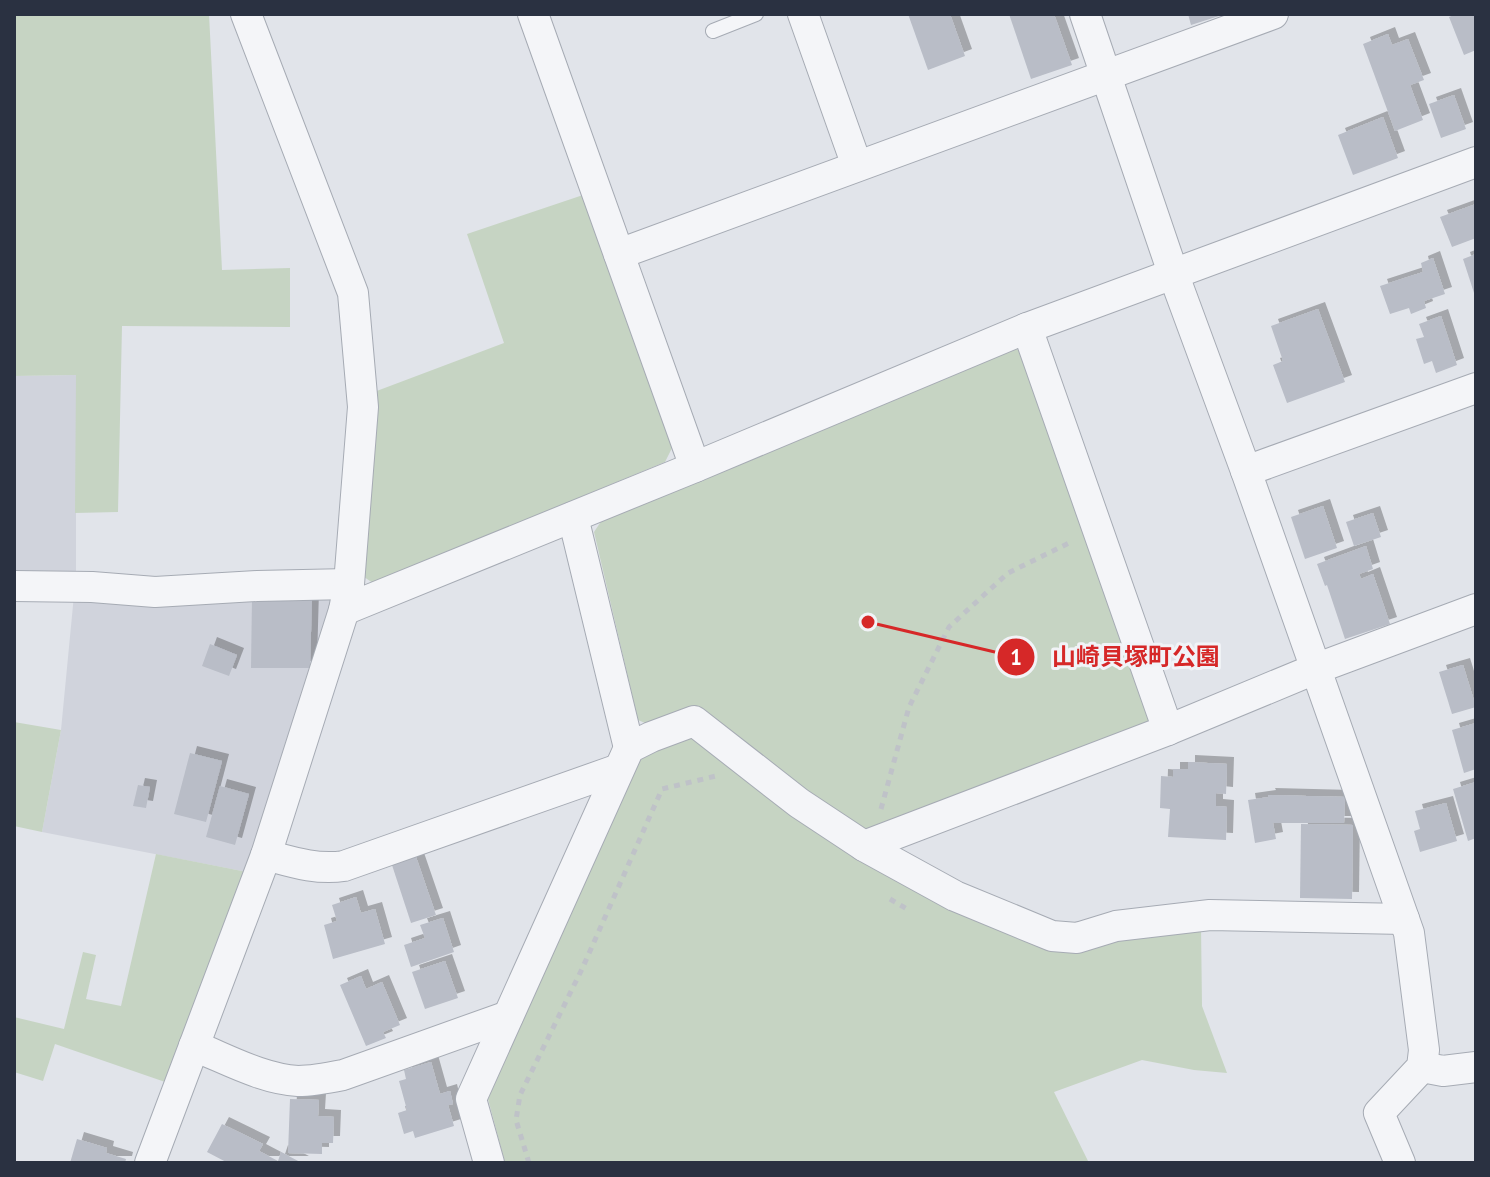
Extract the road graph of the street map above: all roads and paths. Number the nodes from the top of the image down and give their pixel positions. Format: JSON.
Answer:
{"nodes":[{"id":1,"x":246,"y":14,"type":"edge"},
{"id":2,"x":533,"y":14,"type":"edge"},
{"id":3,"x":756,"y":14,"type":"edge"},
{"id":4,"x":803,"y":14,"type":"edge"},
{"id":5,"x":1085,"y":14,"type":"edge"},
{"id":6,"x":1273,"y":14,"type":"edge"},
{"id":7,"x":713,"y":31,"type":"dead end"},
{"id":8,"x":1106,"y":76,"type":"junction"},
{"id":9,"x":1476,"y":162,"type":"edge"},
{"id":10,"x":857,"y":166,"type":"junction"},
{"id":11,"x":619,"y":254,"type":"junction"},
{"id":12,"x":1173,"y":273,"type":"junction"},
{"id":13,"x":1027,"y":328,"type":"junction"},
{"id":14,"x":1476,"y":388,"type":"edge"},
{"id":15,"x":695,"y":467,"type":"junction"},
{"id":16,"x":1246,"y":471,"type":"junction"},
{"id":17,"x":573,"y":517,"type":"junction"},
{"id":18,"x":1097,"y":529,"type":"junction"},
{"id":19,"x":14,"y":586,"type":"edge"},
{"id":20,"x":347,"y":597,"type":"junction"},
{"id":21,"x":1476,"y":609,"type":"edge"},
{"id":22,"x":1315,"y":669,"type":"junction"},
{"id":23,"x":1168,"y":730,"type":"junction"},
{"id":24,"x":624,"y":759,"type":"junction"},
{"id":25,"x":707,"y":768,"type":"dead end"},
{"id":26,"x":875,"y":842,"type":"junction"},
{"id":27,"x":266,"y":855,"type":"junction"},
{"id":28,"x":881,"y":893,"type":"dead end"},
{"id":29,"x":907,"y":909,"type":"dead end"},
{"id":30,"x":1404,"y":919,"type":"junction"},
{"id":31,"x":508,"y":1016,"type":"junction"},
{"id":32,"x":194,"y":1046,"type":"junction"},
{"id":33,"x":1422,"y":1067,"type":"junction"},
{"id":34,"x":1476,"y":1067,"type":"edge"},
{"id":35,"x":150,"y":1163,"type":"edge"},
{"id":36,"x":489,"y":1163,"type":"edge"},
{"id":37,"x":529,"y":1163,"type":"edge"},
{"id":38,"x":1400,"y":1163,"type":"edge"}],
"edges":[{"from":1,"to":20,"type":"street"},
{"from":2,"to":11,"type":"street"},
{"from":3,"to":7,"type":"lane"},
{"from":4,"to":10,"type":"street"},
{"from":5,"to":8,"type":"street"},
{"from":6,"to":8,"type":"street"},
{"from":8,"to":10,"type":"street"},
{"from":8,"to":12,"type":"street"},
{"from":9,"to":12,"type":"street"},
{"from":10,"to":11,"type":"street"},
{"from":11,"to":15,"type":"street"},
{"from":12,"to":13,"type":"street"},
{"from":12,"to":16,"type":"street"},
{"from":13,"to":15,"type":"street"},
{"from":13,"to":18,"type":"street"},
{"from":14,"to":16,"type":"street"},
{"from":15,"to":17,"type":"street"},
{"from":16,"to":22,"type":"street"},
{"from":17,"to":20,"type":"street"},
{"from":17,"to":24,"type":"street"},
{"from":18,"to":23,"type":"street"},
{"from":18,"to":26,"type":"path"},
{"from":19,"to":20,"type":"street"},
{"from":20,"to":27,"type":"street"},
{"from":21,"to":22,"type":"street"},
{"from":22,"to":23,"type":"street"},
{"from":22,"to":30,"type":"street"},
{"from":23,"to":26,"type":"street"},
{"from":24,"to":26,"type":"street"},
{"from":24,"to":27,"type":"street"},
{"from":24,"to":31,"type":"street"},
{"from":25,"to":37,"type":"path"},
{"from":26,"to":30,"type":"street"},
{"from":27,"to":32,"type":"street"},
{"from":28,"to":29,"type":"path"},
{"from":30,"to":33,"type":"street"},
{"from":31,"to":32,"type":"street"},
{"from":31,"to":36,"type":"street"},
{"from":32,"to":35,"type":"street"},
{"from":33,"to":34,"type":"street"},
{"from":33,"to":38,"type":"street"}]}
